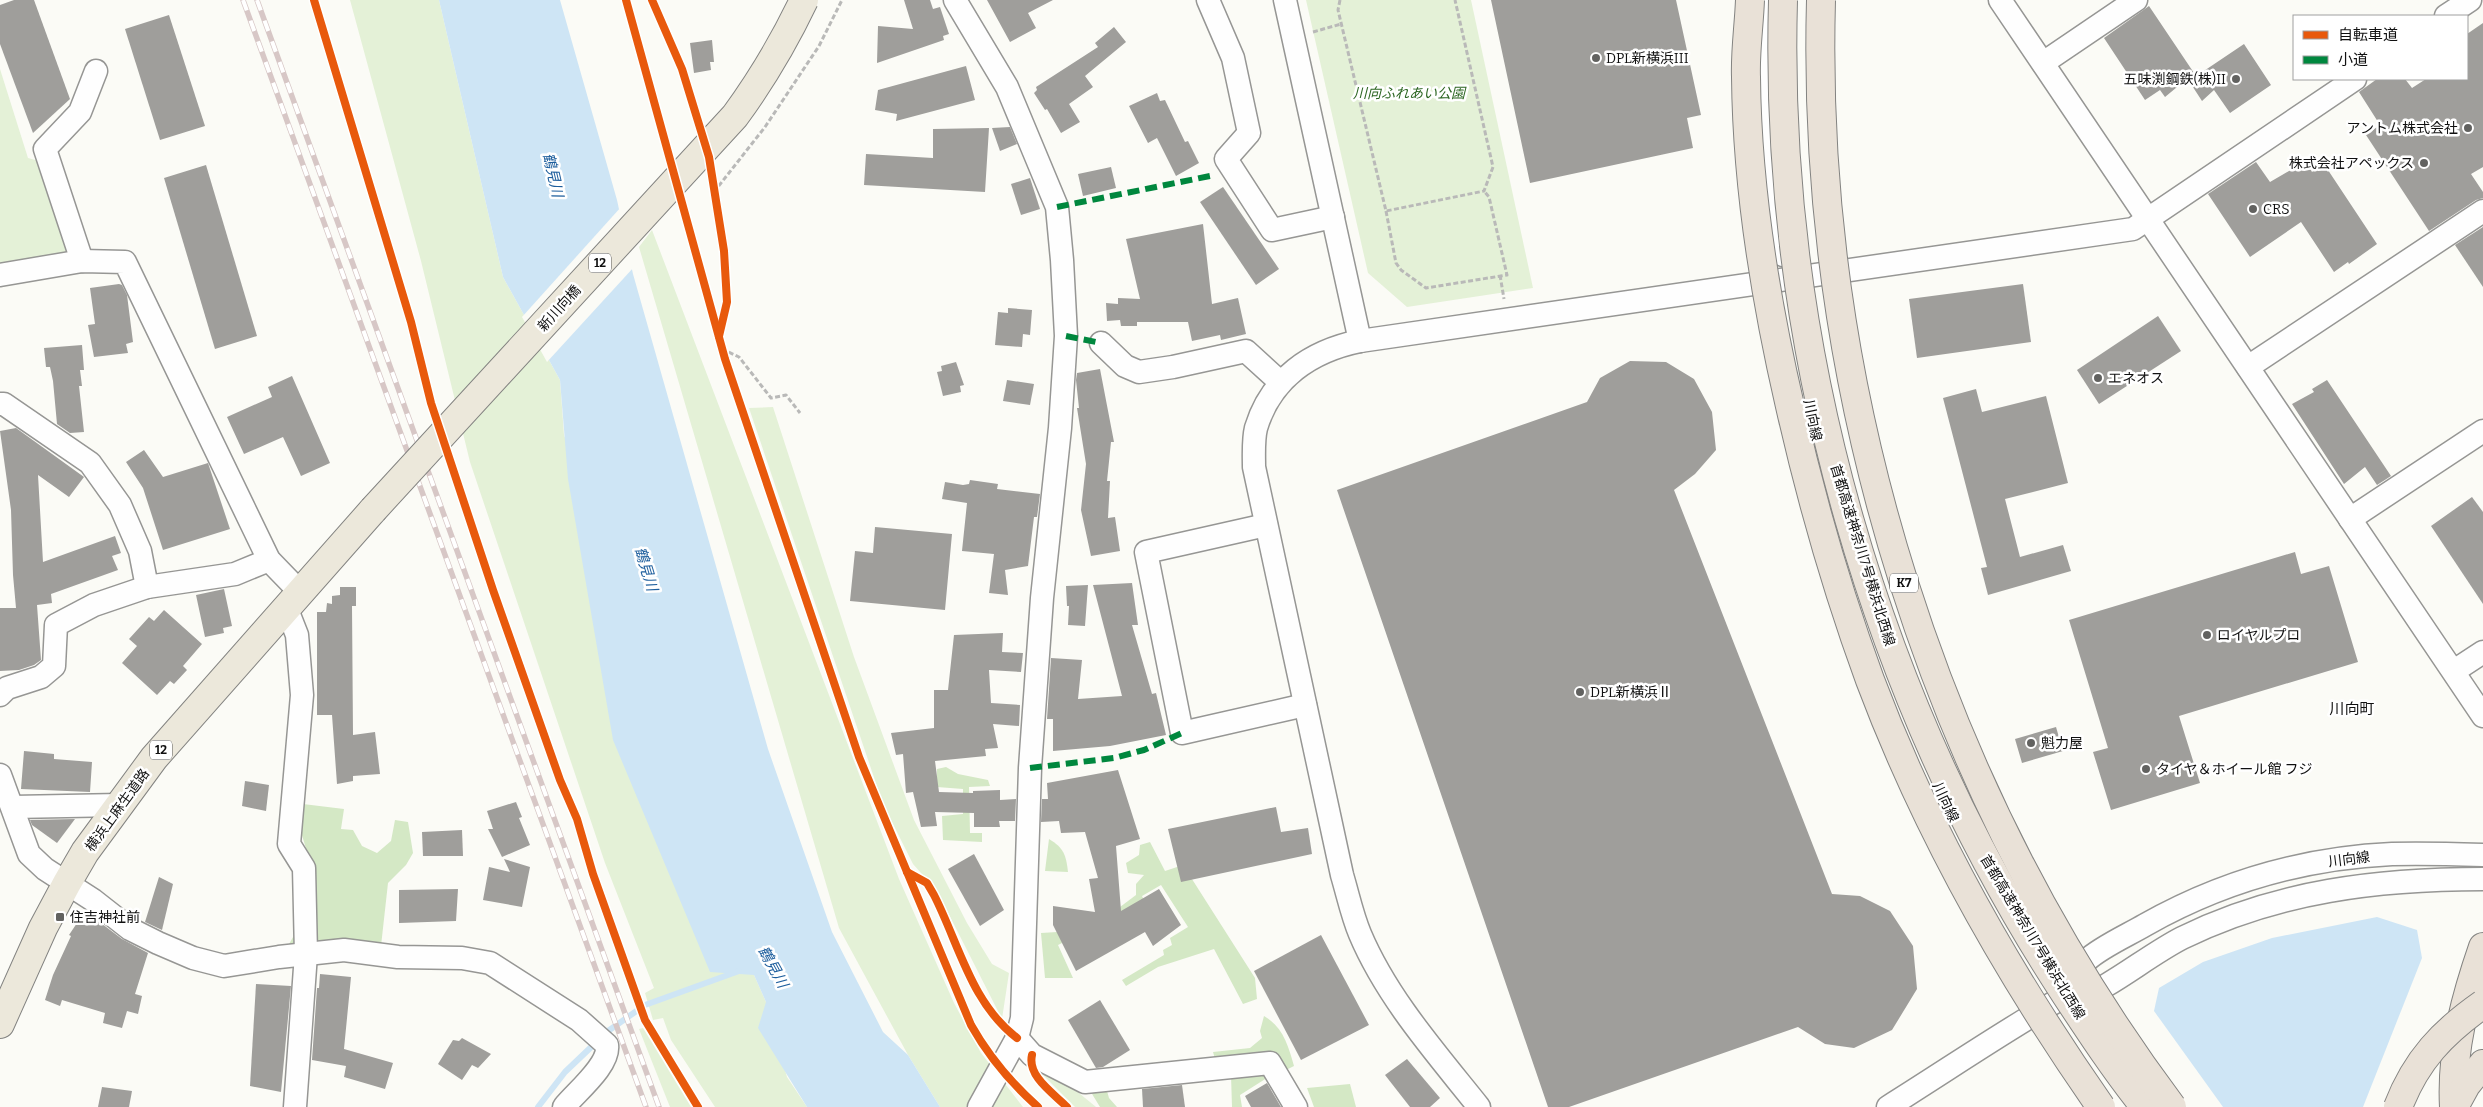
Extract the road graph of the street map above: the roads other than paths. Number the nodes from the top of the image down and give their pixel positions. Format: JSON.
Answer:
{"nodes":[{"id":1,"x":804,"y":0,"type":"edge"},
{"id":2,"x":1208,"y":0,"type":"edge"},
{"id":3,"x":1285,"y":0,"type":"edge"},
{"id":4,"x":1750,"y":0,"type":"edge"},
{"id":5,"x":1770,"y":0,"type":"edge"},
{"id":6,"x":1783,"y":0,"type":"edge"},
{"id":7,"x":1821,"y":0,"type":"edge"},
{"id":8,"x":1832,"y":0,"type":"edge"},
{"id":9,"x":2000,"y":0,"type":"edge"},
{"id":10,"x":2136,"y":0,"type":"edge"},
{"id":11,"x":2470,"y":0,"type":"edge"},
{"id":12,"x":960,"y":2,"type":"edge"},
{"id":13,"x":2448,"y":15,"type":"edge"},
{"id":14,"x":2043,"y":63,"type":"junction"},
{"id":15,"x":96,"y":71,"type":"dead end"},
{"id":16,"x":2354,"y":80,"type":"edge"},
{"id":17,"x":2483,"y":211,"type":"edge"},
{"id":18,"x":1333,"y":217,"type":"junction"},
{"id":19,"x":2148,"y":220,"type":"junction"},
{"id":20,"x":82,"y":261,"type":"junction"},
{"id":21,"x":1846,"y":270,"type":"junction"},
{"id":22,"x":0,"y":275,"type":"edge"},
{"id":23,"x":1787,"y":279,"type":"junction"},
{"id":24,"x":1360,"y":341,"type":"junction"},
{"id":25,"x":1101,"y":343,"type":"dead end"},
{"id":26,"x":2248,"y":368,"type":"junction"},
{"id":27,"x":1280,"y":382,"type":"junction"},
{"id":28,"x":0,"y":404,"type":"edge"},
{"id":29,"x":2483,"y":431,"type":"edge"},
{"id":30,"x":373,"y":510,"type":"joint"},
{"id":31,"x":2350,"y":520,"type":"junction"},
{"id":32,"x":1266,"y":525,"type":"junction"},
{"id":33,"x":269,"y":560,"type":"junction"},
{"id":34,"x":147,"y":587,"type":"junction"},
{"id":35,"x":293,"y":600,"type":"junction"},
{"id":36,"x":2483,"y":652,"type":"edge"},
{"id":37,"x":2454,"y":671,"type":"junction"},
{"id":38,"x":0,"y":695,"type":"edge"},
{"id":39,"x":1305,"y":705,"type":"junction"},
{"id":40,"x":2483,"y":716,"type":"edge"},
{"id":41,"x":0,"y":775,"type":"edge"},
{"id":42,"x":120,"y":805,"type":"junction"},
{"id":43,"x":13,"y":807,"type":"junction"},
{"id":44,"x":2483,"y":855,"type":"edge"},
{"id":45,"x":2483,"y":879,"type":"edge"},
{"id":46,"x":67,"y":883,"type":"junction"},
{"id":47,"x":2483,"y":947,"type":"edge"},
{"id":48,"x":306,"y":954,"type":"junction"},
{"id":49,"x":2087,"y":960,"type":"junction"},
{"id":50,"x":2103,"y":987,"type":"junction"},
{"id":51,"x":2057,"y":1001,"type":"junction"},
{"id":52,"x":2483,"y":1004,"type":"edge"},
{"id":53,"x":0,"y":1024,"type":"edge"},
{"id":54,"x":1013,"y":1045,"type":"junction"},
{"id":55,"x":2483,"y":1064,"type":"edge"},
{"id":56,"x":1477,"y":1106,"type":"edge"},
{"id":57,"x":295,"y":1107,"type":"edge"},
{"id":58,"x":564,"y":1107,"type":"edge"},
{"id":59,"x":979,"y":1107,"type":"edge"},
{"id":60,"x":1296,"y":1107,"type":"edge"},
{"id":61,"x":1888,"y":1107,"type":"edge"},
{"id":62,"x":2101,"y":1107,"type":"edge"},
{"id":63,"x":2131,"y":1107,"type":"edge"},
{"id":64,"x":2145,"y":1107,"type":"edge"},
{"id":65,"x":2172,"y":1107,"type":"edge"},
{"id":66,"x":2185,"y":1107,"type":"edge"},
{"id":67,"x":2398,"y":1107,"type":"edge"},
{"id":68,"x":2454,"y":1107,"type":"edge"}],
"edges":[{"from":1,"to":30,"type":"main road","name":"新川向橋","number":"12","bridge":true},
{"from":2,"to":18,"type":"street"},
{"from":3,"to":18,"type":"street"},
{"from":4,"to":62,"type":"highway","bridge":true},
{"from":5,"to":23,"type":"street","name":"川向線"},
{"from":6,"to":64,"type":"highway","name":"首都高速神奈川7号横浜北西線","number":"K7","bridge":true},
{"from":7,"to":65,"type":"highway","name":"首都高速神奈川7号横浜北西線","number":"K7","bridge":true},
{"from":8,"to":21,"type":"street"},
{"from":9,"to":14,"type":"street"},
{"from":10,"to":14,"type":"street"},
{"from":11,"to":13,"type":"street"},
{"from":12,"to":54,"type":"street"},
{"from":14,"to":19,"type":"street"},
{"from":15,"to":20,"type":"street"},
{"from":16,"to":19,"type":"street"},
{"from":17,"to":26,"type":"street"},
{"from":18,"to":24,"type":"street"},
{"from":19,"to":21,"type":"street"},
{"from":19,"to":26,"type":"street"},
{"from":20,"to":22,"type":"street"},
{"from":20,"to":33,"type":"street"},
{"from":21,"to":23,"type":"street"},
{"from":21,"to":49,"type":"street"},
{"from":23,"to":24,"type":"street"},
{"from":23,"to":51,"type":"street","name":"川向線"},
{"from":24,"to":27,"type":"street"},
{"from":25,"to":27,"type":"street"},
{"from":26,"to":31,"type":"street"},
{"from":27,"to":32,"type":"street"},
{"from":28,"to":34,"type":"street"},
{"from":29,"to":31,"type":"street"},
{"from":30,"to":35,"type":"main road","name":"横浜上麻生道路","number":"12"},
{"from":31,"to":37,"type":"street"},
{"from":32,"to":39,"type":"street"},
{"from":32,"to":39,"type":"street"},
{"from":33,"to":34,"type":"street"},
{"from":33,"to":35,"type":"street"},
{"from":34,"to":38,"type":"street"},
{"from":35,"to":42,"type":"main road","name":"横浜上麻生道路","number":"12"},
{"from":35,"to":48,"type":"street"},
{"from":36,"to":37,"type":"street"},
{"from":37,"to":40,"type":"street"},
{"from":39,"to":56,"type":"street"},
{"from":41,"to":43,"type":"street"},
{"from":42,"to":43,"type":"street"},
{"from":42,"to":46,"type":"main road","name":"横浜上麻生道路","number":"12"},
{"from":43,"to":46,"type":"street"},
{"from":44,"to":49,"type":"street","name":"川向線"},
{"from":45,"to":50,"type":"street","name":"川向線"},
{"from":46,"to":48,"type":"street"},
{"from":46,"to":53,"type":"main road","name":"横浜上麻生道路","number":"12"},
{"from":47,"to":68,"type":"highway"},
{"from":48,"to":57,"type":"street"},
{"from":48,"to":58,"type":"street"},
{"from":49,"to":50,"type":"street"},
{"from":49,"to":51,"type":"street","name":"川向線"},
{"from":50,"to":51,"type":"street","name":"川向線"},
{"from":50,"to":66,"type":"highway"},
{"from":51,"to":61,"type":"street"},
{"from":51,"to":63,"type":"highway"},
{"from":52,"to":67,"type":"highway","bridge":true},
{"from":54,"to":59,"type":"street"},
{"from":54,"to":60,"type":"street"},
{"from":55,"to":68,"type":"highway"}]}
